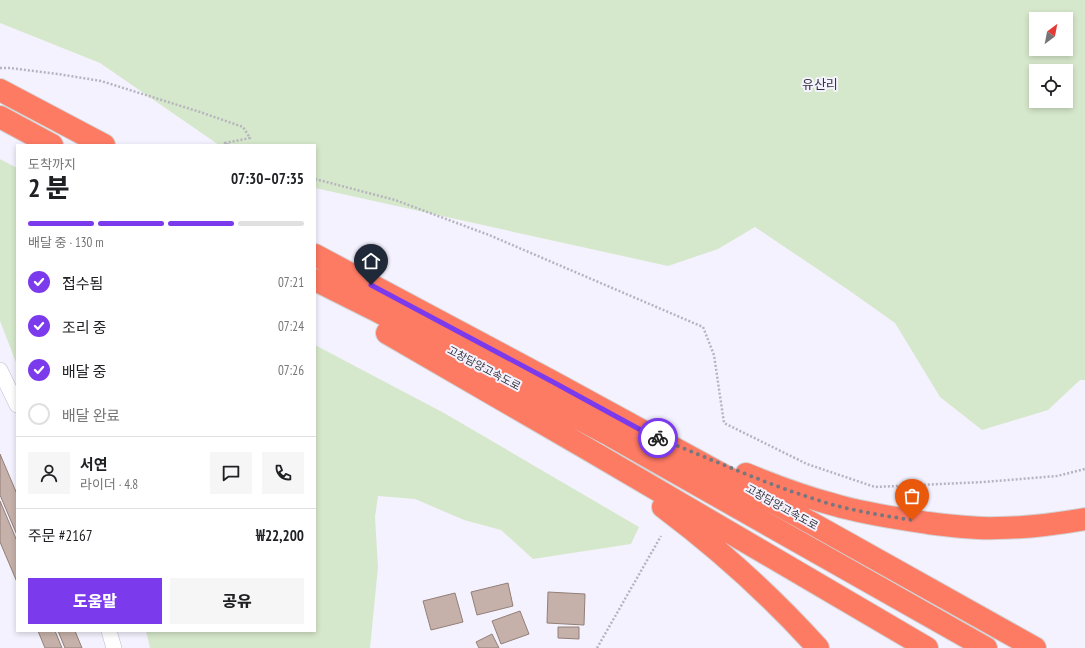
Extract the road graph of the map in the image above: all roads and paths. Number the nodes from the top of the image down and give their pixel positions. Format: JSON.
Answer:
{"nodes":[{"id":1,"x":0,"y":68,"type":"edge"},
{"id":2,"x":0,"y":90,"type":"edge"},
{"id":3,"x":0,"y":117,"type":"edge"},
{"id":4,"x":100,"y":143,"type":"edge"},
{"id":5,"x":50,"y":144,"type":"edge"},
{"id":6,"x":227,"y":144,"type":"edge"},
{"id":7,"x":316,"y":179,"type":"edge"},
{"id":8,"x":316,"y":256,"type":"edge"},
{"id":9,"x":316,"y":280,"type":"edge"},
{"id":10,"x":316,"y":293,"type":"edge"},
{"id":11,"x":0,"y":370,"type":"edge"},
{"id":12,"x":16,"y":403,"type":"edge"},
{"id":13,"x":650,"y":435,"type":"junction"},
{"id":14,"x":584,"y":447,"type":"junction"},
{"id":15,"x":1085,"y":469,"type":"edge"},
{"id":16,"x":1085,"y":519,"type":"edge"},
{"id":17,"x":661,"y":536,"type":"dead end"},
{"id":18,"x":109,"y":632,"type":"edge"},
{"id":19,"x":114,"y":648,"type":"edge"},
{"id":20,"x":597,"y":648,"type":"edge"},
{"id":21,"x":818,"y":648,"type":"edge"},
{"id":22,"x":926,"y":648,"type":"edge"},
{"id":23,"x":986,"y":648,"type":"edge"},
{"id":24,"x":1035,"y":648,"type":"edge"}],
"edges":[{"from":1,"to":6,"type":"path"},
{"from":2,"to":4,"type":"highway"},
{"from":3,"to":5,"type":"highway"},
{"from":7,"to":15,"type":"path"},
{"from":8,"to":13,"type":"highway","name":"고창담양고속도로"},
{"from":9,"to":23,"type":"highway","name":"고창담양고속도로"},
{"from":10,"to":14,"type":"highway"},
{"from":11,"to":12,"type":"street"},
{"from":13,"to":16,"type":"highway"},
{"from":13,"to":24,"type":"highway","name":"고창담양고속도로"},
{"from":14,"to":21,"type":"highway"},
{"from":14,"to":22,"type":"highway"},
{"from":17,"to":20,"type":"path"},
{"from":18,"to":19,"type":"street"}]}
